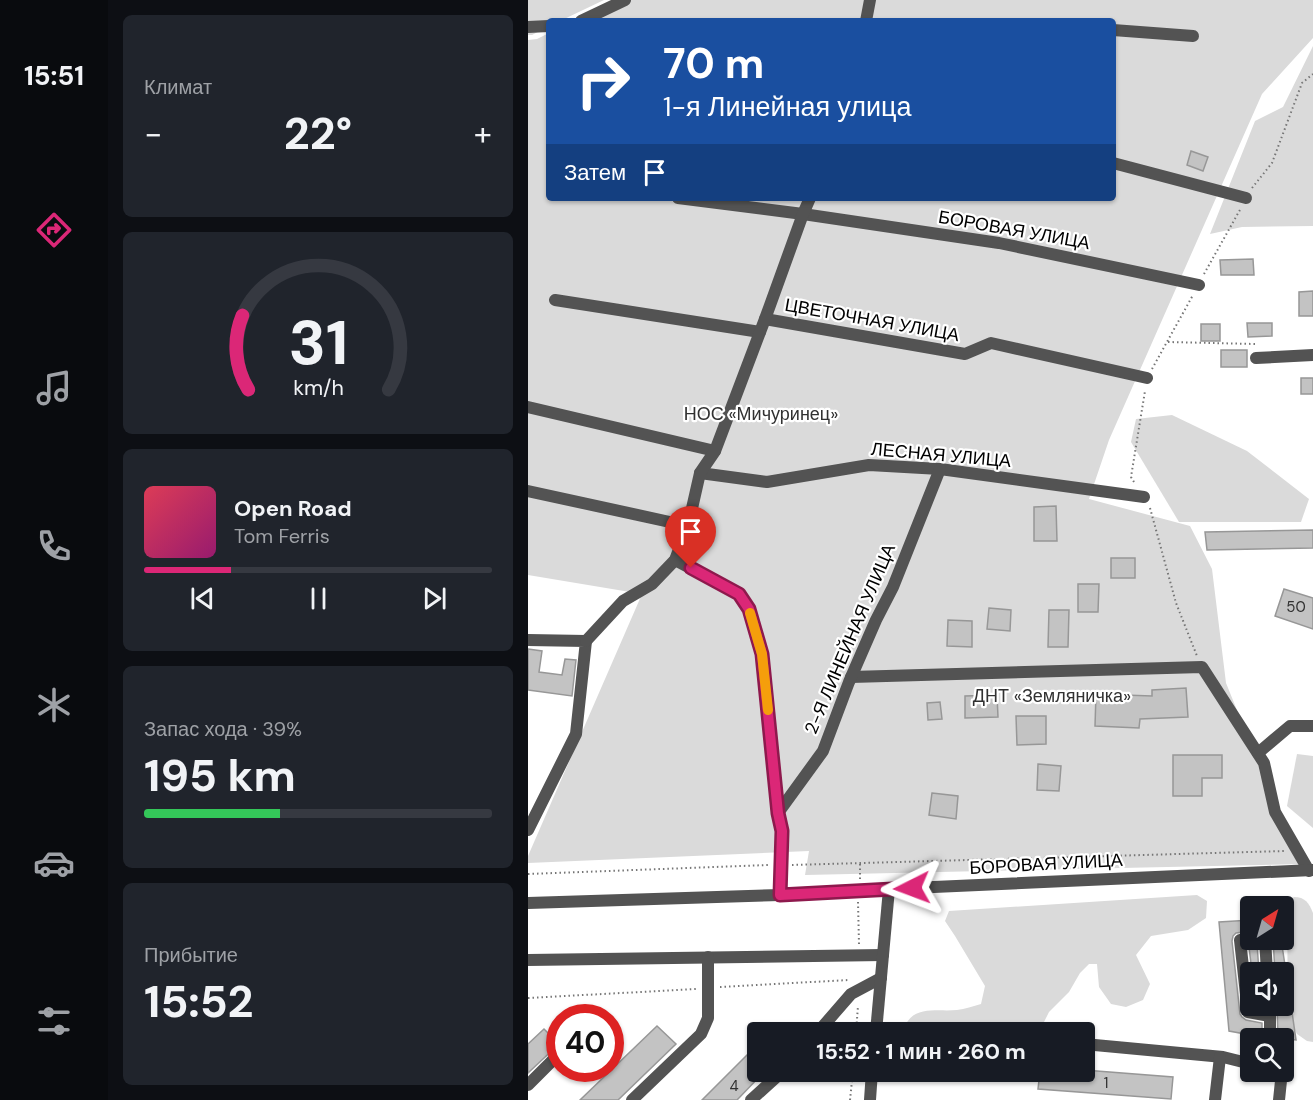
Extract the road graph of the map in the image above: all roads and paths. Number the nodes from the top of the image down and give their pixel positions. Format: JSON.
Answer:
{"nodes":[{"id":1,"x":625,"y":0,"type":"edge"},
{"id":2,"x":870,"y":0,"type":"edge"},
{"id":3,"x":587,"y":18,"type":"edge"},
{"id":4,"x":867,"y":18,"type":"edge"},
{"id":5,"x":546,"y":26,"type":"edge"},
{"id":6,"x":528,"y":27,"type":"edge"},
{"id":7,"x":1116,"y":30,"type":"edge"},
{"id":8,"x":1193,"y":36,"type":"dead end"},
{"id":9,"x":1313,"y":74,"type":"edge"},
{"id":10,"x":1116,"y":163,"type":"edge"},
{"id":11,"x":1246,"y":198,"type":"junction"},
{"id":12,"x":701,"y":201,"type":"edge"},
{"id":13,"x":809,"y":201,"type":"edge"},
{"id":14,"x":803,"y":214,"type":"junction"},
{"id":15,"x":1198,"y":285,"type":"junction"},
{"id":16,"x":555,"y":300,"type":"dead end"},
{"id":17,"x":765,"y":319,"type":"junction"},
{"id":18,"x":760,"y":332,"type":"junction"},
{"id":19,"x":1167,"y":342,"type":"junction"},
{"id":20,"x":1256,"y":344,"type":"dead end"},
{"id":21,"x":1313,"y":355,"type":"edge"},
{"id":22,"x":1256,"y":358,"type":"dead end"},
{"id":23,"x":1147,"y":378,"type":"junction"},
{"id":24,"x":528,"y":407,"type":"edge"},
{"id":25,"x":715,"y":451,"type":"junction"},
{"id":26,"x":940,"y":469,"type":"junction"},
{"id":27,"x":700,"y":473,"type":"junction"},
{"id":28,"x":528,"y":491,"type":"edge"},
{"id":29,"x":1144,"y":497,"type":"junction"},
{"id":30,"x":688,"y":526,"type":"junction"},
{"id":31,"x":675,"y":560,"type":"junction"},
{"id":32,"x":528,"y":640,"type":"edge"},
{"id":33,"x":586,"y":641,"type":"junction"},
{"id":34,"x":1202,"y":667,"type":"junction"},
{"id":35,"x":852,"y":677,"type":"junction"},
{"id":36,"x":1313,"y":726,"type":"edge"},
{"id":37,"x":1258,"y":753,"type":"junction"},
{"id":38,"x":778,"y":813,"type":"junction"},
{"id":39,"x":528,"y":830,"type":"edge"},
{"id":40,"x":1297,"y":850,"type":"junction"},
{"id":41,"x":860,"y":863,"type":"junction"},
{"id":42,"x":781,"y":865,"type":"junction"},
{"id":43,"x":1311,"y":871,"type":"edge"},
{"id":44,"x":528,"y":874,"type":"edge"},
{"id":45,"x":889,"y":889,"type":"junction"},
{"id":46,"x":860,"y":891,"type":"junction"},
{"id":47,"x":780,"y":895,"type":"junction"},
{"id":48,"x":528,"y":903,"type":"edge"},
{"id":49,"x":883,"y":955,"type":"junction"},
{"id":50,"x":860,"y":956,"type":"junction"},
{"id":51,"x":708,"y":957,"type":"junction"},
{"id":52,"x":528,"y":960,"type":"edge"},
{"id":53,"x":881,"y":978,"type":"junction"},
{"id":54,"x":827,"y":1022,"type":"edge"},
{"id":55,"x":877,"y":1022,"type":"edge"},
{"id":56,"x":1095,"y":1045,"type":"edge"},
{"id":57,"x":1220,"y":1057,"type":"junction"},
{"id":58,"x":1240,"y":1062,"type":"edge"},
{"id":59,"x":546,"y":1067,"type":"edge"},
{"id":60,"x":771,"y":1082,"type":"edge"},
{"id":61,"x":852,"y":1082,"type":"edge"},
{"id":62,"x":871,"y":1082,"type":"edge"},
{"id":63,"x":1280,"y":1082,"type":"edge"},
{"id":64,"x":528,"y":1085,"type":"edge"},
{"id":65,"x":632,"y":1100,"type":"edge"},
{"id":66,"x":751,"y":1100,"type":"edge"},
{"id":67,"x":850,"y":1100,"type":"edge"},
{"id":68,"x":870,"y":1100,"type":"edge"},
{"id":69,"x":1215,"y":1100,"type":"edge"},
{"id":70,"x":1279,"y":1100,"type":"edge"}],
"edges":[{"from":1,"to":3,"type":"street"},
{"from":2,"to":4,"type":"street"},
{"from":5,"to":6,"type":"street"},
{"from":7,"to":8,"type":"street"},
{"from":9,"to":11,"type":"path"},
{"from":10,"to":11,"type":"street"},
{"from":11,"to":15,"type":"path"},
{"from":12,"to":14,"type":"street","name":"БОРОВАЯ УЛИЦА"},
{"from":13,"to":14,"type":"street"},
{"from":14,"to":15,"type":"street","name":"БОРОВАЯ УЛИЦА"},
{"from":14,"to":17,"type":"street"},
{"from":15,"to":19,"type":"path"},
{"from":16,"to":18,"type":"street"},
{"from":17,"to":18,"type":"street"},
{"from":17,"to":23,"type":"street","name":"ЦВЕТОЧНАЯ УЛИЦА"},
{"from":18,"to":25,"type":"street"},
{"from":19,"to":20,"type":"path"},
{"from":19,"to":23,"type":"path"},
{"from":21,"to":22,"type":"street"},
{"from":23,"to":29,"type":"path"},
{"from":24,"to":25,"type":"street"},
{"from":25,"to":27,"type":"street"},
{"from":26,"to":27,"type":"street","name":"ЛЕСНАЯ УЛИЦА"},
{"from":26,"to":29,"type":"street","name":"ЛЕСНАЯ УЛИЦА"},
{"from":26,"to":35,"type":"street","name":"2-Я ЛИНЕЙНАЯ УЛИЦА"},
{"from":27,"to":30,"type":"street"},
{"from":28,"to":30,"type":"street"},
{"from":29,"to":34,"type":"path"},
{"from":30,"to":31,"type":"street"},
{"from":31,"to":33,"type":"street"},
{"from":31,"to":38,"type":"street"},
{"from":32,"to":33,"type":"street"},
{"from":33,"to":39,"type":"street"},
{"from":34,"to":35,"type":"street"},
{"from":34,"to":37,"type":"street"},
{"from":35,"to":38,"type":"street","name":"2-Я ЛИНЕЙНАЯ УЛИЦА"},
{"from":36,"to":37,"type":"street"},
{"from":37,"to":40,"type":"street"},
{"from":38,"to":42,"type":"street"},
{"from":40,"to":41,"type":"path"},
{"from":40,"to":43,"type":"street"},
{"from":41,"to":42,"type":"path"},
{"from":41,"to":46,"type":"path"},
{"from":42,"to":44,"type":"path"},
{"from":42,"to":47,"type":"street"},
{"from":43,"to":45,"type":"street","name":"БОРОВАЯ УЛИЦА"},
{"from":45,"to":46,"type":"street","name":"БОРОВАЯ УЛИЦА"},
{"from":45,"to":49,"type":"street"},
{"from":46,"to":47,"type":"street","name":"БОРОВАЯ УЛИЦА"},
{"from":46,"to":50,"type":"path"},
{"from":47,"to":48,"type":"street","name":"БОРОВАЯ УЛИЦА"},
{"from":49,"to":50,"type":"street"},
{"from":49,"to":53,"type":"street"},
{"from":50,"to":51,"type":"street"},
{"from":51,"to":52,"type":"street"},
{"from":51,"to":65,"type":"street"},
{"from":53,"to":54,"type":"street"},
{"from":53,"to":55,"type":"street"},
{"from":56,"to":57,"type":"street"},
{"from":57,"to":58,"type":"street"},
{"from":57,"to":69,"type":"street"},
{"from":59,"to":64,"type":"street"},
{"from":60,"to":66,"type":"street"},
{"from":61,"to":67,"type":"path"},
{"from":62,"to":68,"type":"street"},
{"from":63,"to":70,"type":"street"}]}
